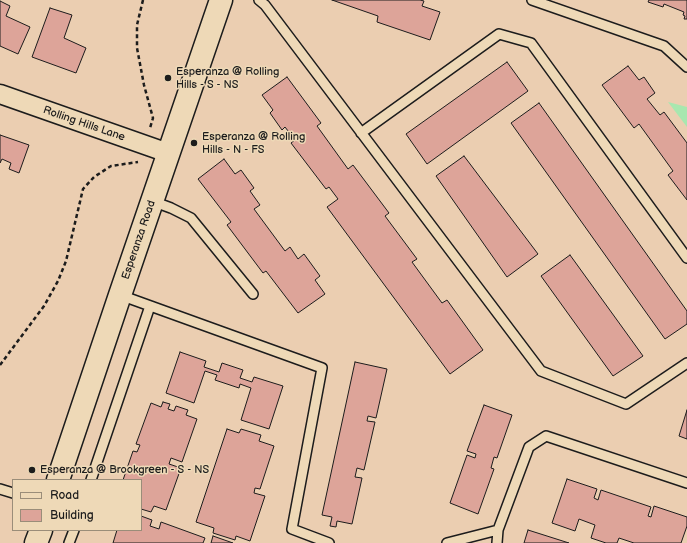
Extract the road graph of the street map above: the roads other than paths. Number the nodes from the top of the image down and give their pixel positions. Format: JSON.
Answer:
{"nodes":[{"id":1,"x":221,"y":0,"type":"edge"},
{"id":2,"x":259,"y":0,"type":"edge"},
{"id":3,"x":532,"y":0,"type":"edge"},
{"id":4,"x":687,"y":67,"type":"edge"},
{"id":5,"x":0,"y":94,"type":"edge"},
{"id":6,"x":361,"y":133,"type":"junction"},
{"id":7,"x":168,"y":153,"type":"junction"},
{"id":8,"x":152,"y":201,"type":"junction"},
{"id":9,"x":687,"y":258,"type":"edge"},
{"id":10,"x":253,"y":294,"type":"dead end"},
{"id":11,"x":120,"y":295,"type":"junction"},
{"id":12,"x":150,"y":306,"type":"junction"},
{"id":13,"x":687,"y":363,"type":"edge"},
{"id":14,"x":58,"y":479,"type":"edge"},
{"id":15,"x":91,"y":479,"type":"edge"},
{"id":16,"x":687,"y":482,"type":"edge"},
{"id":17,"x":0,"y":489,"type":"edge"},
{"id":18,"x":12,"y":494,"type":"edge"},
{"id":19,"x":498,"y":530,"type":"junction"},
{"id":20,"x":41,"y":531,"type":"edge"},
{"id":21,"x":74,"y":531,"type":"edge"},
{"id":22,"x":36,"y":543,"type":"edge"},
{"id":23,"x":69,"y":543,"type":"edge"},
{"id":24,"x":329,"y":543,"type":"edge"},
{"id":25,"x":447,"y":543,"type":"edge"},
{"id":26,"x":497,"y":543,"type":"edge"}],
"edges":[{"from":1,"to":7,"type":"street","name":"Esperanza Road"},
{"from":2,"to":6,"type":"lane"},
{"from":3,"to":4,"type":"lane"},
{"from":5,"to":7,"type":"street","name":"Rolling Hills Lane"},
{"from":6,"to":9,"type":"lane"},
{"from":6,"to":13,"type":"lane"},
{"from":7,"to":8,"type":"street","name":"Esperanza Road"},
{"from":8,"to":10,"type":"lane"},
{"from":8,"to":11,"type":"street","name":"Esperanza Road"},
{"from":11,"to":12,"type":"lane"},
{"from":11,"to":14,"type":"street","name":"Esperanza Road"},
{"from":12,"to":15,"type":"lane"},
{"from":12,"to":24,"type":"lane"},
{"from":16,"to":19,"type":"lane"},
{"from":17,"to":18,"type":"lane"},
{"from":19,"to":25,"type":"lane"},
{"from":19,"to":26,"type":"lane"},
{"from":20,"to":22,"type":"street"},
{"from":21,"to":23,"type":"lane"}]}
